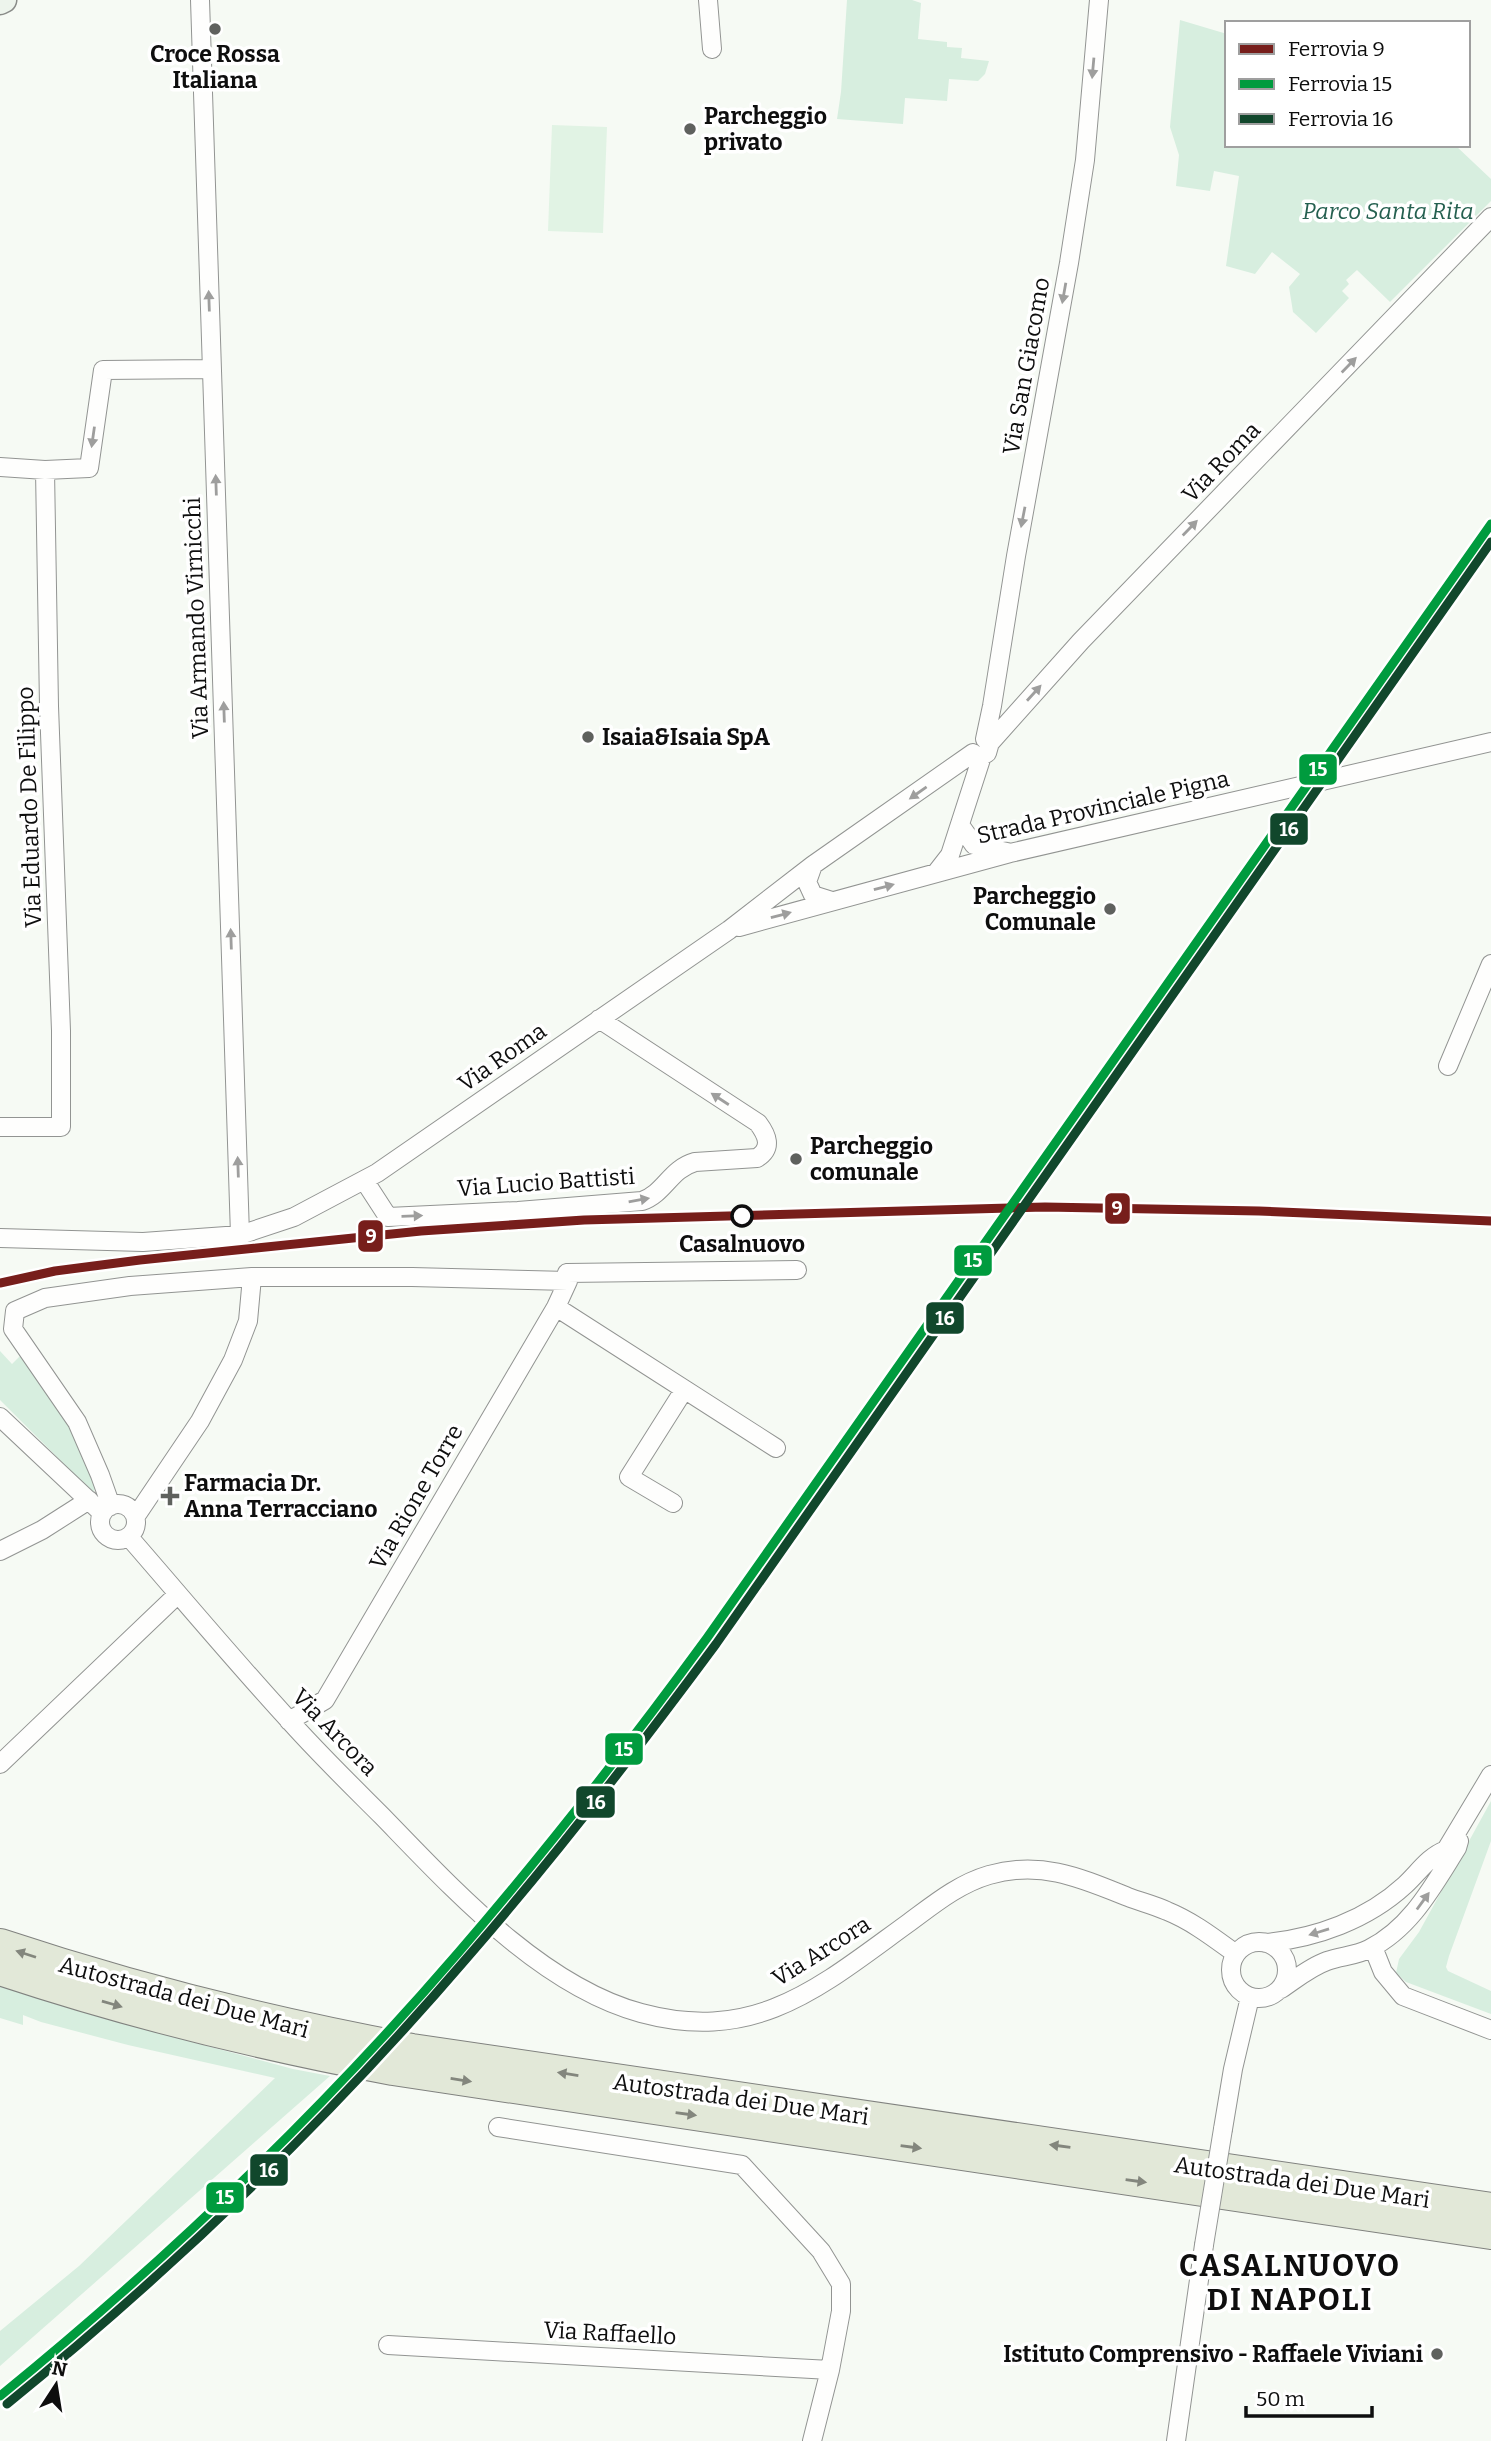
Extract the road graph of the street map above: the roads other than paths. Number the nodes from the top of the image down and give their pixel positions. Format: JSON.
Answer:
{"nodes":[{"id":1,"x":200,"y":0,"type":"edge"},
{"id":2,"x":708,"y":0,"type":"edge"},
{"id":3,"x":1099,"y":0,"type":"edge"},
{"id":4,"x":712,"y":49,"type":"dead end"},
{"id":5,"x":1491,"y":217,"type":"edge"},
{"id":6,"x":211,"y":369,"type":"junction"},
{"id":7,"x":0,"y":467,"type":"edge"},
{"id":8,"x":46,"y":470,"type":"junction"},
{"id":9,"x":1491,"y":742,"type":"edge"},
{"id":10,"x":982,"y":748,"type":"junction"},
{"id":11,"x":960,"y":825,"type":"junction"},
{"id":12,"x":1010,"y":853,"type":"junction"},
{"id":13,"x":813,"y":865,"type":"junction"},
{"id":14,"x":936,"y":873,"type":"junction"},
{"id":15,"x":832,"y":901,"type":"junction"},
{"id":16,"x":729,"y":929,"type":"junction"},
{"id":17,"x":1491,"y":964,"type":"edge"},
{"id":18,"x":599,"y":1019,"type":"junction"},
{"id":19,"x":1448,"y":1066,"type":"dead end"},
{"id":20,"x":0,"y":1127,"type":"edge"},
{"id":21,"x":364,"y":1180,"type":"junction"},
{"id":22,"x":240,"y":1235,"type":"junction"},
{"id":23,"x":0,"y":1238,"type":"edge"},
{"id":24,"x":797,"y":1270,"type":"dead end"},
{"id":25,"x":251,"y":1277,"type":"junction"},
{"id":26,"x":568,"y":1281,"type":"junction"},
{"id":27,"x":556,"y":1307,"type":"junction"},
{"id":28,"x":684,"y":1390,"type":"junction"},
{"id":29,"x":0,"y":1417,"type":"edge"},
{"id":30,"x":776,"y":1448,"type":"dead end"},
{"id":31,"x":89,"y":1500,"type":"junction"},
{"id":32,"x":673,"y":1503,"type":"dead end"},
{"id":33,"x":106,"y":1509,"type":"junction"},
{"id":34,"x":136,"y":1516,"type":"junction"},
{"id":35,"x":129,"y":1537,"type":"junction"},
{"id":36,"x":0,"y":1550,"type":"edge"},
{"id":37,"x":178,"y":1594,"type":"junction"},
{"id":38,"x":289,"y":1721,"type":"junction"},
{"id":39,"x":0,"y":1764,"type":"edge"},
{"id":40,"x":1491,"y":1775,"type":"edge"},
{"id":41,"x":1465,"y":1822,"type":"junction"},
{"id":42,"x":1266,"y":1943,"type":"junction"},
{"id":43,"x":0,"y":1945,"type":"edge"},
{"id":44,"x":1373,"y":1947,"type":"junction"},
{"id":45,"x":1236,"y":1954,"type":"junction"},
{"id":46,"x":0,"y":1969,"type":"edge"},
{"id":47,"x":1281,"y":1989,"type":"junction"},
{"id":48,"x":1250,"y":1997,"type":"junction"},
{"id":49,"x":1491,"y":2030,"type":"edge"},
{"id":50,"x":319,"y":2044,"type":"junction"},
{"id":51,"x":403,"y":2059,"type":"junction"},
{"id":52,"x":498,"y":2127,"type":"dead end"},
{"id":53,"x":1491,"y":2209,"type":"edge"},
{"id":54,"x":1491,"y":2233,"type":"edge"},
{"id":55,"x":387,"y":2345,"type":"dead end"},
{"id":56,"x":830,"y":2370,"type":"junction"},
{"id":57,"x":813,"y":2441,"type":"edge"},
{"id":58,"x":1175,"y":2441,"type":"edge"}],
"edges":[{"from":6,"to":1,"type":"street","name":"Via Armando Virnicchi","one_way":true},
{"from":2,"to":4,"type":"street"},
{"from":3,"to":10,"type":"street","name":"Via San Giacomo","one_way":true},
{"from":10,"to":5,"type":"street","name":"Via Roma","one_way":true},
{"from":6,"to":8,"type":"street","one_way":true},
{"from":22,"to":6,"type":"street","name":"Via Armando Virnicchi","one_way":true},
{"from":7,"to":8,"type":"street"},
{"from":8,"to":20,"type":"street","name":"Via Eduardo De Filippo"},
{"from":9,"to":12,"type":"street","name":"Strada Provinciale Pigna"},
{"from":10,"to":11,"type":"street","name":"Via Roma"},
{"from":10,"to":13,"type":"street","name":"Via Roma","one_way":true},
{"from":11,"to":12,"type":"street"},
{"from":11,"to":14,"type":"street","name":"Via Roma"},
{"from":12,"to":14,"type":"street","name":"Strada Provinciale Pigna"},
{"from":13,"to":15,"type":"street"},
{"from":13,"to":16,"type":"street","name":"Via Roma"},
{"from":15,"to":14,"type":"street","name":"Strada Provinciale Pigna","one_way":true},
{"from":16,"to":15,"type":"street","name":"Strada Provinciale Pigna","one_way":true},
{"from":16,"to":18,"type":"street","name":"Via Roma"},
{"from":17,"to":19,"type":"street"},
{"from":18,"to":21,"type":"street","name":"Via Roma"},
{"from":21,"to":18,"type":"street","name":"Via Lucio Battisti","one_way":true},
{"from":21,"to":22,"type":"street","name":"Via Roma"},
{"from":22,"to":23,"type":"street","name":"Via Roma"},
{"from":24,"to":26,"type":"street"},
{"from":25,"to":26,"type":"street"},
{"from":25,"to":33,"type":"street"},
{"from":25,"to":34,"type":"street"},
{"from":26,"to":27,"type":"street","name":"Via Rione Torre"},
{"from":27,"to":28,"type":"street"},
{"from":27,"to":38,"type":"street","name":"Via Rione Torre"},
{"from":28,"to":30,"type":"street"},
{"from":28,"to":32,"type":"street"},
{"from":29,"to":31,"type":"street","name":"Via Arcora"},
{"from":31,"to":33,"type":"street","name":"Via Arcora"},
{"from":31,"to":36,"type":"street"},
{"from":33,"to":34,"type":"street","name":"Via Arcora"},
{"from":33,"to":35,"type":"street","name":"Via Arcora"},
{"from":34,"to":35,"type":"street"},
{"from":35,"to":37,"type":"street","name":"Via Arcora"},
{"from":37,"to":38,"type":"street","name":"Via Arcora"},
{"from":37,"to":39,"type":"street"},
{"from":38,"to":45,"type":"street","name":"Via Arcora"},
{"from":40,"to":41,"type":"street"},
{"from":41,"to":42,"type":"street","one_way":true},
{"from":44,"to":41,"type":"street","one_way":true},
{"from":42,"to":45,"type":"street"},
{"from":42,"to":47,"type":"street"},
{"from":50,"to":43,"type":"highway","name":"Autostrada dei Due Mari","one_way":true},
{"from":44,"to":47,"type":"street"},
{"from":44,"to":49,"type":"street"},
{"from":45,"to":48,"type":"street"},
{"from":46,"to":50,"type":"highway","name":"Autostrada dei Due Mari","one_way":true},
{"from":47,"to":48,"type":"street"},
{"from":48,"to":58,"type":"street","bridge":true},
{"from":50,"to":51,"type":"highway","name":"Autostrada dei Due Mari"},
{"from":53,"to":51,"type":"highway","name":"Autostrada dei Due Mari","one_way":true},
{"from":51,"to":54,"type":"highway","name":"Autostrada dei Due Mari","one_way":true},
{"from":52,"to":56,"type":"street"},
{"from":55,"to":56,"type":"street","name":"Via Raffaello"},
{"from":56,"to":57,"type":"street"}]}
